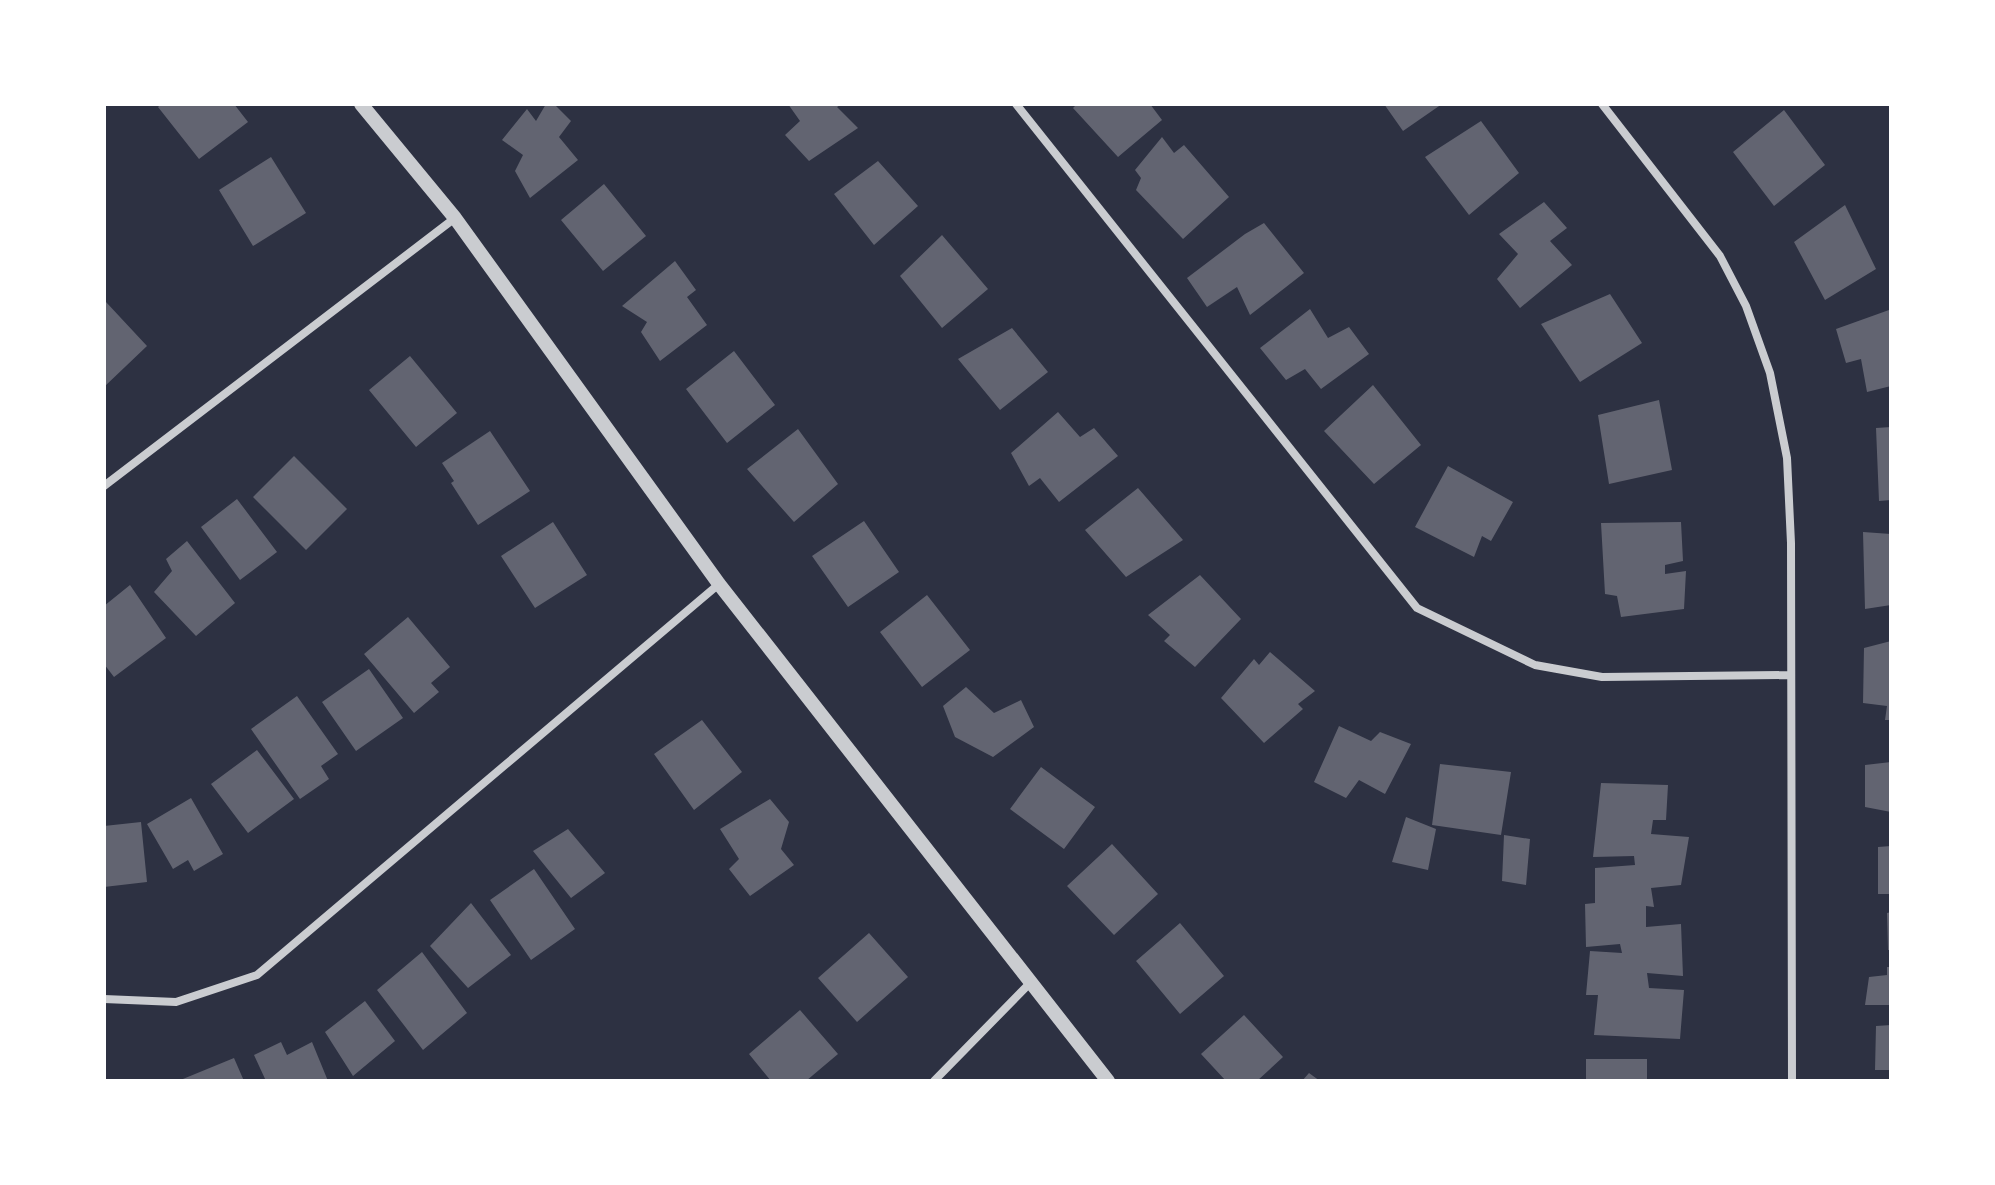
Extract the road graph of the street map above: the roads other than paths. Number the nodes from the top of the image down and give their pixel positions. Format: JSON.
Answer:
{"nodes":[{"id":1,"x":361,"y":104,"type":"edge"},
{"id":2,"x":1016,"y":104,"type":"edge"},
{"id":3,"x":1602,"y":104,"type":"edge"},
{"id":4,"x":455,"y":218,"type":"junction"},
{"id":5,"x":104,"y":486,"type":"edge"},
{"id":6,"x":719,"y":584,"type":"junction"},
{"id":7,"x":1791,"y":675,"type":"junction"},
{"id":8,"x":1031,"y":982,"type":"junction"},
{"id":9,"x":104,"y":999,"type":"edge"},
{"id":10,"x":934,"y":1081,"type":"edge"},
{"id":11,"x":1108,"y":1081,"type":"edge"},
{"id":12,"x":1792,"y":1081,"type":"edge"}],
"edges":[{"from":1,"to":4,"type":"street"},
{"from":2,"to":7,"type":"street"},
{"from":3,"to":7,"type":"street"},
{"from":4,"to":5,"type":"street"},
{"from":4,"to":6,"type":"street"},
{"from":6,"to":8,"type":"street"},
{"from":6,"to":9,"type":"street"},
{"from":7,"to":12,"type":"street"},
{"from":8,"to":10,"type":"street"},
{"from":8,"to":11,"type":"street"}]}
